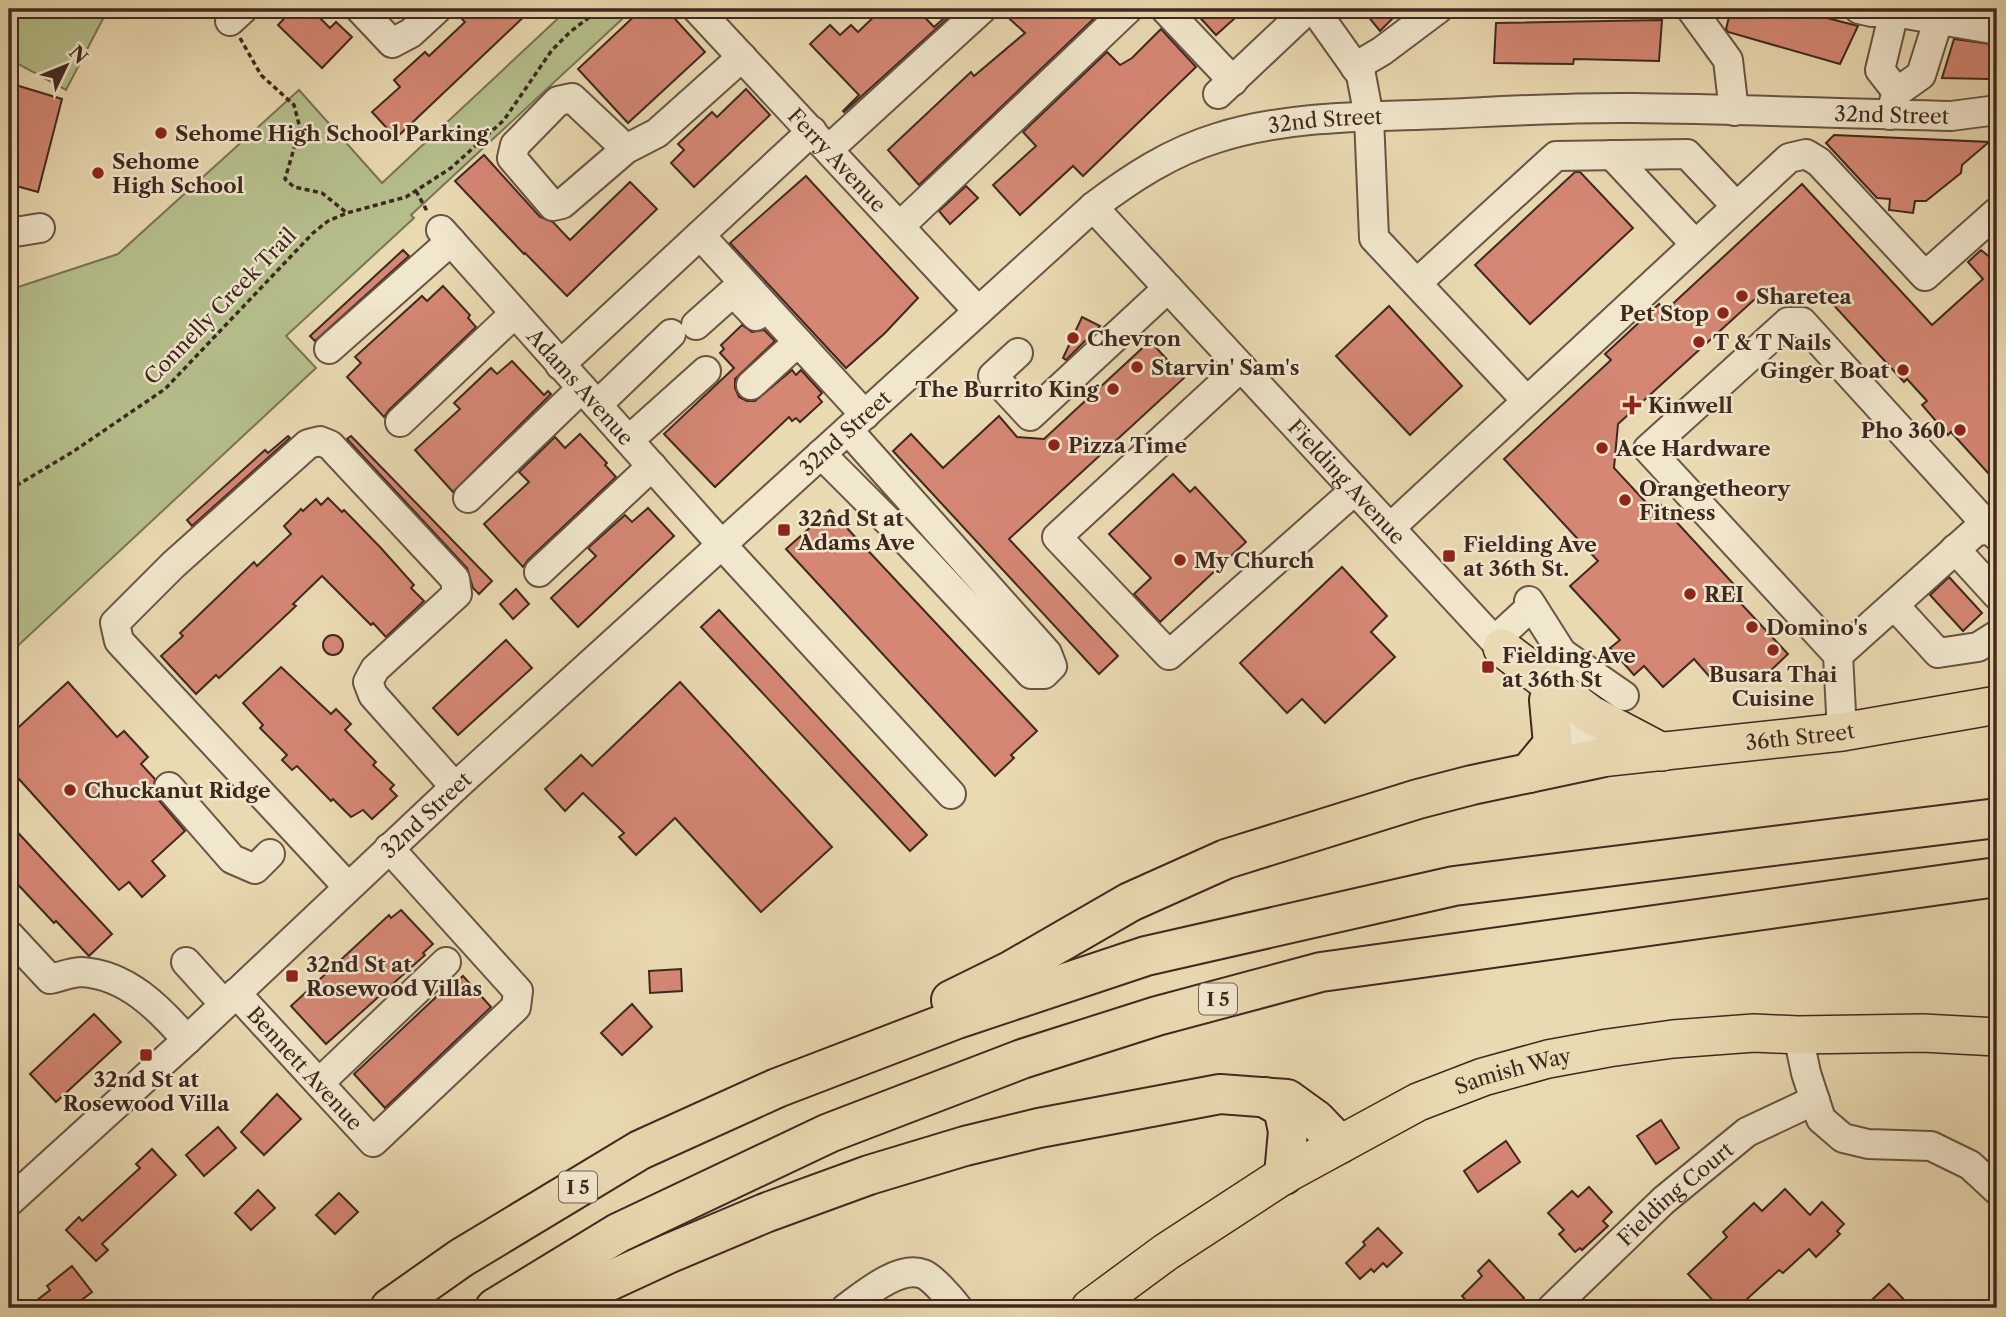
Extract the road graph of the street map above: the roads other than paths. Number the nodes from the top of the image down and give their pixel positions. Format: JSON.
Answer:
{"nodes":[{"id":1,"x":360,"y":9,"type":"edge"},
{"id":2,"x":437,"y":9,"type":"edge"},
{"id":3,"x":698,"y":9,"type":"edge"},
{"id":4,"x":982,"y":9,"type":"edge"},
{"id":5,"x":1128,"y":9,"type":"edge"},
{"id":6,"x":1166,"y":9,"type":"edge"},
{"id":7,"x":1308,"y":9,"type":"edge"},
{"id":8,"x":1314,"y":9,"type":"edge"},
{"id":9,"x":1438,"y":9,"type":"edge"},
{"id":10,"x":1691,"y":9,"type":"edge"},
{"id":11,"x":1859,"y":9,"type":"edge"},
{"id":12,"x":1894,"y":12,"type":"junction"},
{"id":13,"x":1938,"y":21,"type":"junction"},
{"id":14,"x":1992,"y":29,"type":"dead end"},
{"id":15,"x":742,"y":57,"type":"junction"},
{"id":16,"x":1355,"y":67,"type":"junction"},
{"id":17,"x":1894,"y":103,"type":"junction"},
{"id":18,"x":1997,"y":110,"type":"edge"},
{"id":19,"x":1734,"y":111,"type":"junction"},
{"id":20,"x":1369,"y":117,"type":"junction"},
{"id":21,"x":820,"y":140,"type":"junction"},
{"id":22,"x":626,"y":149,"type":"dead end"},
{"id":23,"x":1612,"y":155,"type":"junction"},
{"id":24,"x":1737,"y":206,"type":"junction"},
{"id":25,"x":1093,"y":207,"type":"junction"},
{"id":26,"x":1997,"y":212,"type":"edge"},
{"id":27,"x":900,"y":226,"type":"junction"},
{"id":28,"x":40,"y":228,"type":"dead end"},
{"id":29,"x":9,"y":233,"type":"edge"},
{"id":30,"x":700,"y":235,"type":"junction"},
{"id":31,"x":1695,"y":244,"type":"junction"},
{"id":32,"x":1417,"y":283,"type":"junction"},
{"id":33,"x":1168,"y":288,"type":"junction"},
{"id":34,"x":978,"y":311,"type":"junction"},
{"id":35,"x":515,"y":313,"type":"junction"},
{"id":36,"x":795,"y":339,"type":"junction"},
{"id":37,"x":329,"y":349,"type":"dead end"},
{"id":38,"x":1018,"y":353,"type":"dead end"},
{"id":39,"x":560,"y":365,"type":"junction"},
{"id":40,"x":1241,"y":367,"type":"junction"},
{"id":41,"x":706,"y":371,"type":"dead end"},
{"id":42,"x":751,"y":385,"type":"dead end"},
{"id":43,"x":589,"y":397,"type":"junction"},
{"id":44,"x":1527,"y":400,"type":"junction"},
{"id":45,"x":400,"y":422,"type":"dead end"},
{"id":46,"x":856,"y":422,"type":"junction"},
{"id":47,"x":629,"y":440,"type":"junction"},
{"id":48,"x":821,"y":454,"type":"junction"},
{"id":49,"x":652,"y":466,"type":"junction"},
{"id":50,"x":883,"y":469,"type":"junction"},
{"id":51,"x":1355,"y":491,"type":"junction"},
{"id":52,"x":860,"y":493,"type":"junction"},
{"id":53,"x":468,"y":498,"type":"dead end"},
{"id":54,"x":1390,"y":528,"type":"junction"},
{"id":55,"x":1995,"y":531,"type":"edge"},
{"id":56,"x":722,"y":545,"type":"junction"},
{"id":57,"x":1955,"y":550,"type":"junction"},
{"id":58,"x":539,"y":572,"type":"dead end"},
{"id":59,"x":1997,"y":595,"type":"edge"},
{"id":60,"x":1894,"y":605,"type":"junction"},
{"id":61,"x":1997,"y":635,"type":"edge"},
{"id":62,"x":1498,"y":644,"type":"junction"},
{"id":63,"x":1838,"y":655,"type":"junction"},
{"id":64,"x":1624,"y":696,"type":"dead end"},
{"id":65,"x":1549,"y":700,"type":"junction"},
{"id":66,"x":1997,"y":705,"type":"edge"},
{"id":67,"x":1842,"y":732,"type":"junction"},
{"id":68,"x":1662,"y":751,"type":"junction"},
{"id":69,"x":1600,"y":758,"type":"junction"},
{"id":70,"x":1529,"y":773,"type":"junction"},
{"id":71,"x":169,"y":786,"type":"dead end"},
{"id":72,"x":455,"y":787,"type":"junction"},
{"id":73,"x":951,"y":794,"type":"dead end"},
{"id":74,"x":1997,"y":818,"type":"edge"},
{"id":75,"x":389,"y":848,"type":"junction"},
{"id":76,"x":270,"y":854,"type":"dead end"},
{"id":77,"x":1997,"y":877,"type":"edge"},
{"id":78,"x":348,"y":887,"type":"junction"},
{"id":79,"x":9,"y":934,"type":"edge"},
{"id":80,"x":186,"y":962,"type":"dead end"},
{"id":81,"x":446,"y":962,"type":"dead end"},
{"id":82,"x":230,"y":999,"type":"junction"},
{"id":83,"x":1798,"y":1035,"type":"junction"},
{"id":84,"x":1997,"y":1037,"type":"edge"},
{"id":85,"x":187,"y":1040,"type":"junction"},
{"id":86,"x":319,"y":1083,"type":"junction"},
{"id":87,"x":778,"y":1088,"type":"junction"},
{"id":88,"x":1264,"y":1097,"type":"junction"},
{"id":89,"x":1815,"y":1100,"type":"junction"},
{"id":90,"x":1339,"y":1144,"type":"junction"},
{"id":91,"x":1284,"y":1175,"type":"junction"},
{"id":92,"x":1997,"y":1189,"type":"edge"},
{"id":93,"x":9,"y":1202,"type":"edge"},
{"id":94,"x":954,"y":1307,"type":"edge"},
{"id":95,"x":390,"y":1308,"type":"edge"},
{"id":96,"x":495,"y":1308,"type":"edge"},
{"id":97,"x":551,"y":1308,"type":"edge"},
{"id":98,"x":846,"y":1308,"type":"edge"},
{"id":99,"x":1090,"y":1308,"type":"edge"},
{"id":100,"x":1552,"y":1308,"type":"edge"}],
"edges":[{"from":1,"to":2,"type":"street"},
{"from":3,"to":15,"type":"street","name":"Ferry Avenue"},
{"from":4,"to":21,"type":"street"},
{"from":5,"to":27,"type":"street"},
{"from":6,"to":7,"type":"street"},
{"from":8,"to":16,"type":"street"},
{"from":9,"to":16,"type":"street"},
{"from":10,"to":19,"type":"street"},
{"from":11,"to":12,"type":"street"},
{"from":12,"to":13,"type":"street"},
{"from":12,"to":17,"type":"street"},
{"from":13,"to":14,"type":"street"},
{"from":13,"to":17,"type":"street"},
{"from":15,"to":21,"type":"street","name":"Ferry Avenue"},
{"from":15,"to":22,"type":"street"},
{"from":16,"to":20,"type":"street"},
{"from":17,"to":18,"type":"street","name":"32nd Street"},
{"from":17,"to":19,"type":"street","name":"32nd Street"},
{"from":19,"to":20,"type":"street","name":"32nd Street"},
{"from":20,"to":25,"type":"street","name":"32nd Street"},
{"from":20,"to":32,"type":"street"},
{"from":21,"to":27,"type":"street","name":"Ferry Avenue"},
{"from":21,"to":30,"type":"street"},
{"from":23,"to":24,"type":"street"},
{"from":23,"to":31,"type":"street"},
{"from":23,"to":32,"type":"street"},
{"from":24,"to":26,"type":"street"},
{"from":24,"to":31,"type":"street"},
{"from":25,"to":33,"type":"street","name":"Fielding Avenue"},
{"from":25,"to":34,"type":"street","name":"32nd Street"},
{"from":27,"to":34,"type":"street","name":"Ferry Avenue"},
{"from":28,"to":29,"type":"street"},
{"from":30,"to":36,"type":"street"},
{"from":30,"to":39,"type":"street"},
{"from":31,"to":44,"type":"street"},
{"from":32,"to":44,"type":"street"},
{"from":33,"to":38,"type":"street"},
{"from":33,"to":40,"type":"street","name":"Fielding Avenue"},
{"from":34,"to":46,"type":"street","name":"32nd Street"},
{"from":35,"to":37,"type":"street","name":"Adams Avenue"},
{"from":35,"to":39,"type":"street","name":"Adams Avenue"},
{"from":35,"to":45,"type":"street"},
{"from":36,"to":42,"type":"street"},
{"from":36,"to":43,"type":"street"},
{"from":36,"to":46,"type":"street"},
{"from":39,"to":43,"type":"street","name":"Adams Avenue"},
{"from":40,"to":51,"type":"street","name":"Fielding Avenue"},
{"from":40,"to":51,"type":"street"},
{"from":41,"to":47,"type":"street"},
{"from":43,"to":47,"type":"street","name":"Adams Avenue"},
{"from":43,"to":53,"type":"street"},
{"from":44,"to":54,"type":"street"},
{"from":46,"to":48,"type":"street","name":"32nd Street"},
{"from":46,"to":50,"type":"street"},
{"from":47,"to":49,"type":"street","name":"Adams Avenue"},
{"from":48,"to":52,"type":"street"},
{"from":48,"to":56,"type":"street","name":"32nd Street"},
{"from":49,"to":56,"type":"street","name":"Adams Avenue"},
{"from":49,"to":58,"type":"street"},
{"from":50,"to":52,"type":"street"},
{"from":50,"to":52,"type":"street"},
{"from":51,"to":54,"type":"street","name":"Fielding Avenue"},
{"from":54,"to":62,"type":"street","name":"Fielding Avenue"},
{"from":55,"to":57,"type":"street"},
{"from":55,"to":63,"type":"street"},
{"from":56,"to":72,"type":"street","name":"32nd Street"},
{"from":56,"to":73,"type":"street","name":"Adams Avenue"},
{"from":57,"to":59,"type":"street"},
{"from":57,"to":60,"type":"street"},
{"from":60,"to":61,"type":"street"},
{"from":60,"to":63,"type":"street"},
{"from":62,"to":64,"type":"street"},
{"from":62,"to":65,"type":"street","name":"Fielding Avenue"},
{"from":62,"to":68,"type":"main road"},
{"from":63,"to":67,"type":"street"},
{"from":65,"to":69,"type":"street","name":"Fielding Avenue"},
{"from":65,"to":70,"type":"highway"},
{"from":66,"to":67,"type":"main road","name":"36th Street"},
{"from":67,"to":68,"type":"main road","name":"36th Street"},
{"from":68,"to":69,"type":"main road","name":"36th Street"},
{"from":69,"to":70,"type":"highway"},
{"from":70,"to":87,"type":"highway"},
{"from":71,"to":76,"type":"street"},
{"from":72,"to":75,"type":"street","name":"32nd Street"},
{"from":72,"to":78,"type":"street"},
{"from":74,"to":87,"type":"highway","number":"I 5"},
{"from":75,"to":78,"type":"street","name":"32nd Street"},
{"from":75,"to":86,"type":"street","name":"Bennett Avenue"},
{"from":77,"to":96,"type":"highway","number":"I 5"},
{"from":78,"to":82,"type":"street","name":"32nd Street"},
{"from":79,"to":85,"type":"street"},
{"from":80,"to":82,"type":"street","name":"Bennett Avenue"},
{"from":81,"to":86,"type":"street"},
{"from":82,"to":85,"type":"street","name":"32nd Street"},
{"from":82,"to":86,"type":"street","name":"Bennett Avenue"},
{"from":83,"to":84,"type":"main road","name":"Samish Way"},
{"from":83,"to":89,"type":"street"},
{"from":83,"to":90,"type":"main road","name":"Samish Way"},
{"from":85,"to":93,"type":"street","name":"32nd Street"},
{"from":87,"to":95,"type":"highway","number":"I 5"},
{"from":88,"to":90,"type":"highway"},
{"from":88,"to":91,"type":"highway"},
{"from":88,"to":97,"type":"highway"},
{"from":89,"to":92,"type":"street"},
{"from":89,"to":100,"type":"street","name":"Fielding Court"},
{"from":90,"to":91,"type":"main road","name":"Samish Way"},
{"from":91,"to":99,"type":"main road","name":"Samish Way"},
{"from":94,"to":98,"type":"street"}]}
